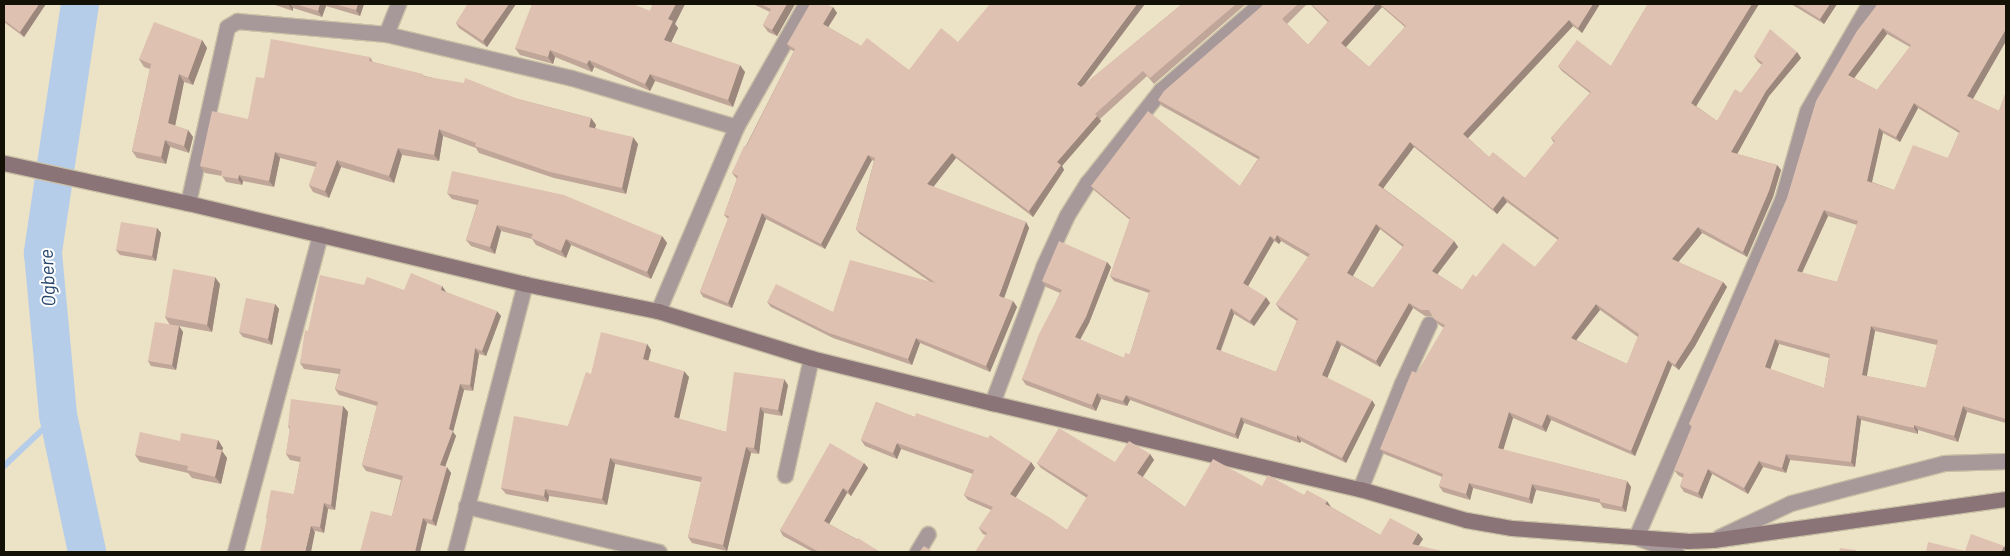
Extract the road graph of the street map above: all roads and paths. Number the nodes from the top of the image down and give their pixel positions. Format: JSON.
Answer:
{"nodes":[{"id":1,"x":398,"y":4,"type":"edge"},
{"id":2,"x":806,"y":4,"type":"edge"},
{"id":3,"x":1260,"y":4,"type":"edge"},
{"id":4,"x":1869,"y":4,"type":"edge"},
{"id":5,"x":386,"y":34,"type":"junction"},
{"id":6,"x":736,"y":127,"type":"junction"},
{"id":7,"x":4,"y":163,"type":"edge"},
{"id":8,"x":188,"y":203,"type":"junction"},
{"id":9,"x":320,"y":234,"type":"junction"},
{"id":10,"x":525,"y":284,"type":"junction"},
{"id":11,"x":658,"y":311,"type":"junction"},
{"id":12,"x":1430,"y":324,"type":"edge"},
{"id":13,"x":811,"y":358,"type":"junction"},
{"id":14,"x":992,"y":403,"type":"junction"},
{"id":15,"x":2006,"y":461,"type":"edge"},
{"id":16,"x":785,"y":475,"type":"dead end"},
{"id":17,"x":1360,"y":489,"type":"junction"},
{"id":18,"x":2006,"y":499,"type":"edge"},
{"id":19,"x":466,"y":506,"type":"junction"},
{"id":20,"x":928,"y":534,"type":"dead end"},
{"id":21,"x":1636,"y":537,"type":"junction"},
{"id":22,"x":1713,"y":540,"type":"junction"},
{"id":23,"x":235,"y":552,"type":"edge"},
{"id":24,"x":455,"y":552,"type":"edge"},
{"id":25,"x":659,"y":552,"type":"edge"},
{"id":26,"x":917,"y":552,"type":"edge"},
{"id":27,"x":1676,"y":552,"type":"edge"}],
"edges":[{"from":1,"to":5,"type":"street"},
{"from":2,"to":6,"type":"street"},
{"from":3,"to":14,"type":"street"},
{"from":4,"to":21,"type":"street"},
{"from":5,"to":6,"type":"street"},
{"from":5,"to":8,"type":"street"},
{"from":6,"to":11,"type":"street"},
{"from":7,"to":8,"type":"main road"},
{"from":8,"to":9,"type":"main road"},
{"from":9,"to":10,"type":"main road"},
{"from":9,"to":23,"type":"street"},
{"from":10,"to":11,"type":"main road"},
{"from":10,"to":19,"type":"street"},
{"from":11,"to":13,"type":"main road"},
{"from":12,"to":17,"type":"street"},
{"from":13,"to":14,"type":"main road"},
{"from":13,"to":16,"type":"street"},
{"from":14,"to":17,"type":"main road"},
{"from":15,"to":22,"type":"street"},
{"from":17,"to":21,"type":"main road"},
{"from":18,"to":22,"type":"main road"},
{"from":19,"to":24,"type":"street"},
{"from":19,"to":25,"type":"street"},
{"from":20,"to":26,"type":"street"},
{"from":21,"to":22,"type":"main road"},
{"from":21,"to":27,"type":"street"}]}
